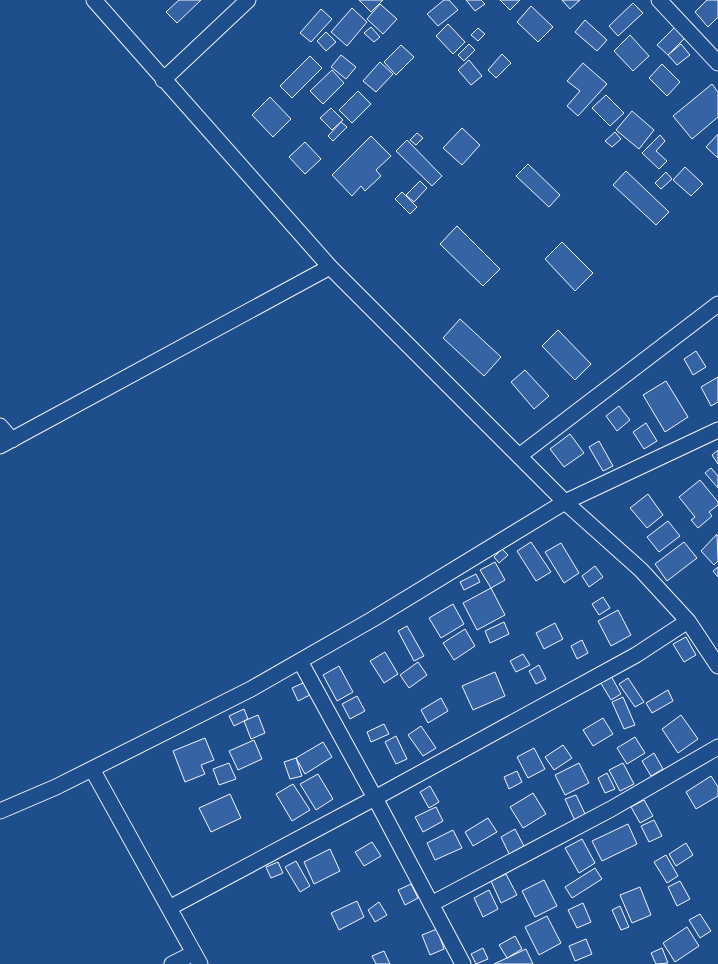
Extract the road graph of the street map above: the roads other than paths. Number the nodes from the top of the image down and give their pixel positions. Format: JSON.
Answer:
{"nodes":[{"id":1,"x":94,"y":0,"type":"edge"},
{"id":2,"x":248,"y":0,"type":"edge"},
{"id":3,"x":658,"y":0,"type":"edge"},
{"id":4,"x":718,"y":63,"type":"edge"},
{"id":5,"x":163,"y":80,"type":"junction"},
{"id":6,"x":330,"y":268,"type":"junction"},
{"id":7,"x":718,"y":304,"type":"edge"},
{"id":8,"x":0,"y":426,"type":"edge"},
{"id":9,"x":718,"y":430,"type":"edge"},
{"id":10,"x":6,"y":443,"type":"edge"},
{"id":11,"x":519,"y":456,"type":"junction"},
{"id":12,"x":565,"y":502,"type":"junction"},
{"id":13,"x":688,"y":620,"type":"junction"},
{"id":14,"x":300,"y":661,"type":"junction"},
{"id":15,"x":718,"y":666,"type":"edge"},
{"id":16,"x":718,"y":747,"type":"edge"},
{"id":17,"x":92,"y":769,"type":"junction"},
{"id":18,"x":375,"y":798,"type":"junction"},
{"id":19,"x":0,"y":811,"type":"edge"},
{"id":20,"x":431,"y":904,"type":"junction"},
{"id":21,"x":168,"y":908,"type":"junction"},
{"id":22,"x":197,"y":958,"type":"edge"},
{"id":23,"x":172,"y":964,"type":"edge"},
{"id":24,"x":463,"y":964,"type":"edge"}],
"edges":[{"from":1,"to":5,"type":"street"},
{"from":2,"to":5,"type":"street"},
{"from":3,"to":4,"type":"street"},
{"from":5,"to":6,"type":"street"},
{"from":6,"to":10,"type":"street"},
{"from":6,"to":11,"type":"street"},
{"from":7,"to":11,"type":"street"},
{"from":8,"to":10,"type":"street"},
{"from":9,"to":12,"type":"street"},
{"from":11,"to":12,"type":"street"},
{"from":12,"to":13,"type":"street"},
{"from":12,"to":14,"type":"street"},
{"from":13,"to":15,"type":"street"},
{"from":13,"to":18,"type":"street"},
{"from":14,"to":17,"type":"street"},
{"from":14,"to":18,"type":"street"},
{"from":16,"to":20,"type":"street"},
{"from":17,"to":19,"type":"street"},
{"from":17,"to":21,"type":"street"},
{"from":18,"to":20,"type":"street"},
{"from":18,"to":21,"type":"street"},
{"from":20,"to":24,"type":"street"},
{"from":21,"to":22,"type":"street"},
{"from":22,"to":23,"type":"street"}]}
